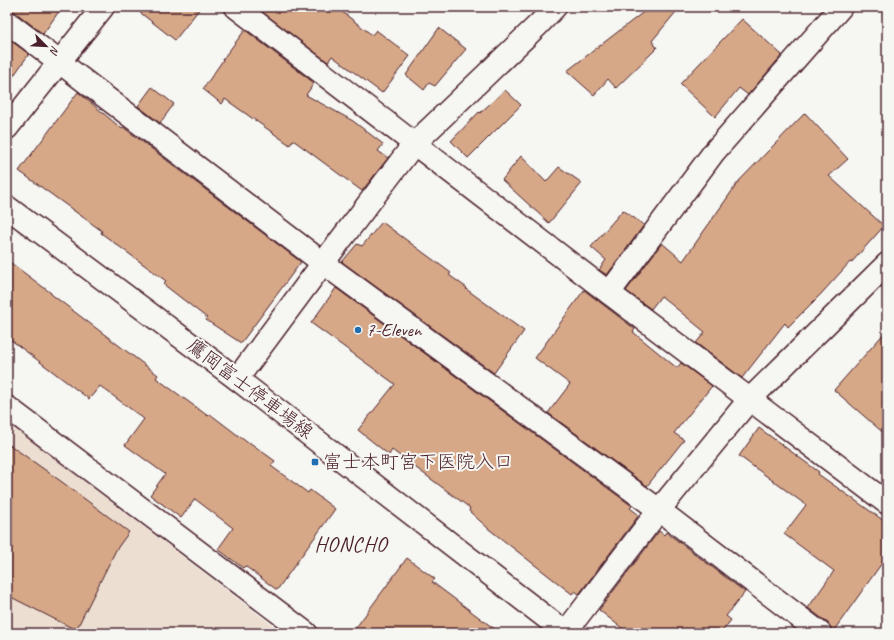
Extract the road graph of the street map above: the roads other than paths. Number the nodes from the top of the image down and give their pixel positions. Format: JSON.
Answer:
{"nodes":[{"id":1,"x":103,"y":7,"type":"edge"},
{"id":2,"x":236,"y":7,"type":"edge"},
{"id":3,"x":555,"y":7,"type":"edge"},
{"id":4,"x":841,"y":7,"type":"edge"},
{"id":5,"x":7,"y":22,"type":"edge"},
{"id":6,"x":59,"y":63,"type":"junction"},
{"id":7,"x":7,"y":128,"type":"edge"},
{"id":8,"x":414,"y":144,"type":"junction"},
{"id":9,"x":7,"y":207,"type":"edge"},
{"id":10,"x":323,"y":263,"type":"junction"},
{"id":11,"x":887,"y":264,"type":"edge"},
{"id":12,"x":609,"y":293,"type":"junction"},
{"id":13,"x":237,"y":379,"type":"junction"},
{"id":14,"x":749,"y":400,"type":"junction"},
{"id":15,"x":7,"y":407,"type":"edge"},
{"id":16,"x":887,"y":503,"type":"edge"},
{"id":17,"x":659,"y":510,"type":"junction"},
{"id":18,"x":306,"y":633,"type":"edge"},
{"id":19,"x":566,"y":633,"type":"edge"},
{"id":20,"x":820,"y":633,"type":"edge"}],
"edges":[{"from":1,"to":6,"type":"street"},
{"from":2,"to":8,"type":"street"},
{"from":3,"to":8,"type":"street"},
{"from":4,"to":12,"type":"street"},
{"from":5,"to":6,"type":"street"},
{"from":6,"to":7,"type":"street"},
{"from":6,"to":10,"type":"street"},
{"from":8,"to":10,"type":"street"},
{"from":8,"to":12,"type":"street"},
{"from":9,"to":13,"type":"street","name":"鷹岡富士停車場線"},
{"from":10,"to":13,"type":"street"},
{"from":10,"to":17,"type":"street"},
{"from":11,"to":14,"type":"street"},
{"from":12,"to":14,"type":"street"},
{"from":13,"to":19,"type":"street","name":"鷹岡富士停車場線"},
{"from":14,"to":16,"type":"street"},
{"from":14,"to":17,"type":"street"},
{"from":15,"to":18,"type":"street"},
{"from":17,"to":19,"type":"street"},
{"from":17,"to":20,"type":"street"}]}
